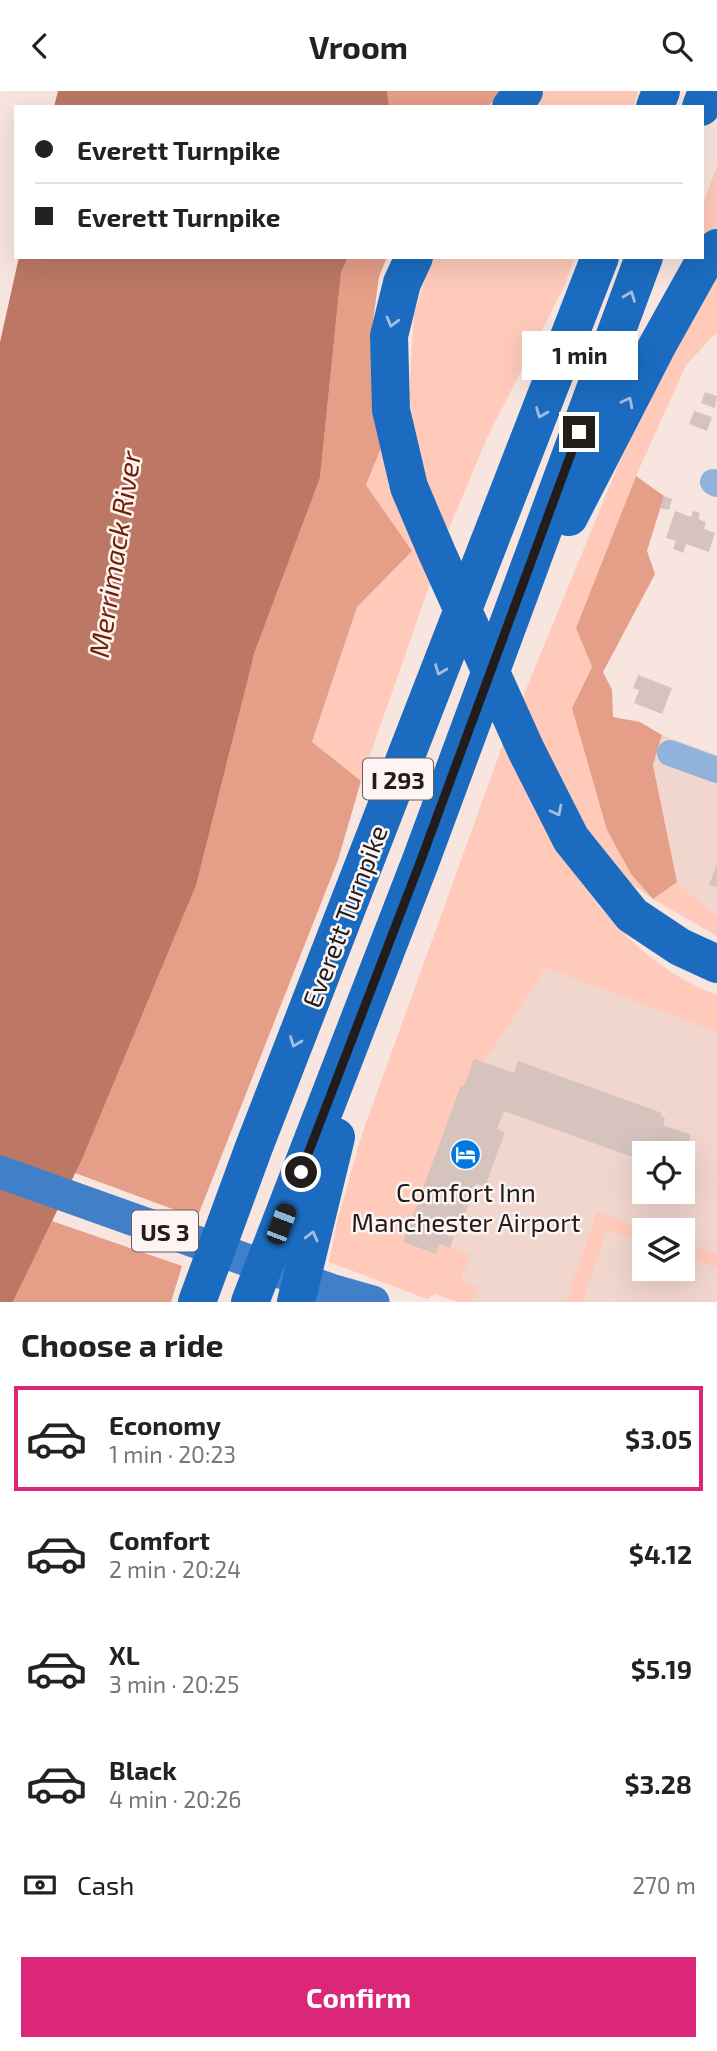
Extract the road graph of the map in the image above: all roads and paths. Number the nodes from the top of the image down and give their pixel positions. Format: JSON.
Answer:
{"nodes":[{"id":1,"x":524,"y":91,"type":"edge"},
{"id":2,"x":513,"y":105,"type":"edge"},
{"id":3,"x":717,"y":248,"type":"edge"},
{"id":4,"x":413,"y":259,"type":"edge"},
{"id":5,"x":599,"y":259,"type":"edge"},
{"id":6,"x":643,"y":259,"type":"edge"},
{"id":7,"x":486,"y":681,"type":"junction"},
{"id":8,"x":670,"y":753,"type":"dead end"},
{"id":9,"x":717,"y":770,"type":"edge"},
{"id":10,"x":421,"y":860,"type":"junction"},
{"id":11,"x":717,"y":964,"type":"edge"},
{"id":12,"x":0,"y":1173,"type":"edge"},
{"id":13,"x":328,"y":1298,"type":"edge"},
{"id":14,"x":197,"y":1302,"type":"edge"},
{"id":15,"x":250,"y":1302,"type":"edge"},
{"id":16,"x":373,"y":1302,"type":"edge"}],
"edges":[{"from":1,"to":2,"type":"highway"},
{"from":7,"to":3,"type":"highway","one_way":true},
{"from":4,"to":11,"type":"highway","one_way":true},
{"from":5,"to":14,"type":"highway","name":"Everett Turnpike","number":"I 293","one_way":true},
{"from":7,"to":6,"type":"highway","name":"Everett Turnpike","number":"I 293","one_way":true},
{"from":7,"to":10,"type":"highway","name":"Everett Turnpike","number":"I 293"},
{"from":8,"to":9,"type":"street"},
{"from":13,"to":10,"type":"highway","one_way":true},
{"from":10,"to":15,"type":"highway","name":"Everett Turnpike","number":"I 293"},
{"from":12,"to":13,"type":"main road","number":"US 3"},
{"from":13,"to":16,"type":"main road","number":"US 3"}]}
